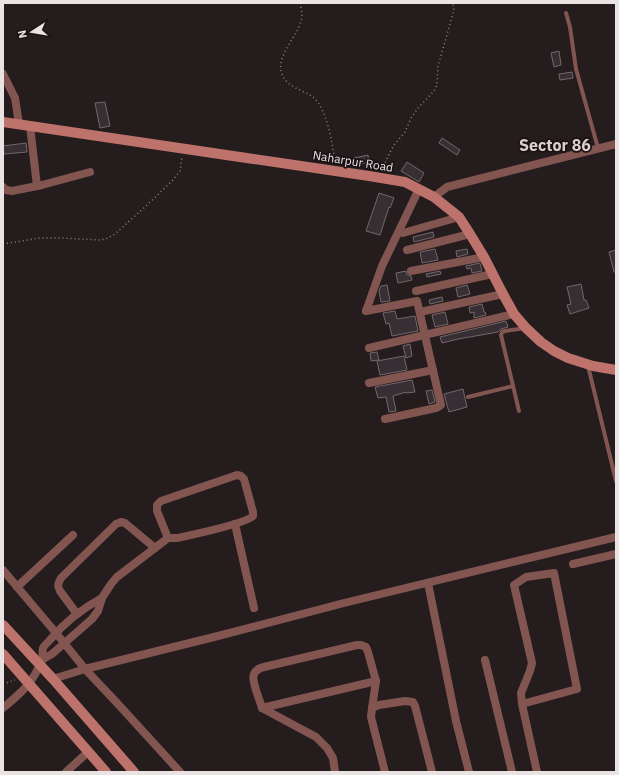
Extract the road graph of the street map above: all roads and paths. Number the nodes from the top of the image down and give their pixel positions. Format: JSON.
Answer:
{"nodes":[{"id":1,"x":300,"y":3,"type":"edge"},
{"id":2,"x":453,"y":3,"type":"edge"},
{"id":3,"x":566,"y":13,"type":"dead end"},
{"id":4,"x":3,"y":74,"type":"edge"},
{"id":5,"x":3,"y":122,"type":"edge"},
{"id":6,"x":19,"y":124,"type":"junction"},
{"id":7,"x":30,"y":126,"type":"junction"},
{"id":8,"x":616,"y":144,"type":"edge"},
{"id":9,"x":183,"y":148,"type":"junction"},
{"id":10,"x":598,"y":148,"type":"junction"},
{"id":11,"x":337,"y":171,"type":"junction"},
{"id":12,"x":90,"y":172,"type":"dead end"},
{"id":13,"x":379,"y":177,"type":"junction"},
{"id":14,"x":37,"y":186,"type":"junction"},
{"id":15,"x":3,"y":187,"type":"edge"},
{"id":16,"x":419,"y":189,"type":"junction"},
{"id":17,"x":434,"y":197,"type":"junction"},
{"id":18,"x":459,"y":217,"type":"junction"},
{"id":19,"x":403,"y":232,"type":"dead end"},
{"id":20,"x":470,"y":234,"type":"junction"},
{"id":21,"x":3,"y":244,"type":"edge"},
{"id":22,"x":407,"y":250,"type":"dead end"},
{"id":23,"x":484,"y":257,"type":"junction"},
{"id":24,"x":411,"y":271,"type":"dead end"},
{"id":25,"x":492,"y":274,"type":"junction"},
{"id":26,"x":416,"y":291,"type":"dead end"},
{"id":27,"x":503,"y":294,"type":"junction"},
{"id":28,"x":420,"y":312,"type":"junction"},
{"id":29,"x":514,"y":314,"type":"junction"},
{"id":30,"x":526,"y":328,"type":"junction"},
{"id":31,"x":425,"y":334,"type":"junction"},
{"id":32,"x":369,"y":348,"type":"dead end"},
{"id":33,"x":588,"y":364,"type":"junction"},
{"id":34,"x":433,"y":370,"type":"junction"},
{"id":35,"x":616,"y":370,"type":"edge"},
{"id":36,"x":369,"y":383,"type":"dead end"},
{"id":37,"x":513,"y":386,"type":"junction"},
{"id":38,"x":468,"y":397,"type":"dead end"},
{"id":39,"x":519,"y":411,"type":"dead end"},
{"id":40,"x":385,"y":419,"type":"dead end"},
{"id":41,"x":616,"y":481,"type":"edge"},
{"id":42,"x":235,"y":524,"type":"junction"},
{"id":43,"x":73,"y":535,"type":"dead end"},
{"id":44,"x":616,"y":537,"type":"edge"},
{"id":45,"x":168,"y":538,"type":"junction"},
{"id":46,"x":155,"y":548,"type":"junction"},
{"id":47,"x":616,"y":554,"type":"edge"},
{"id":48,"x":573,"y":564,"type":"dead end"},
{"id":49,"x":3,"y":570,"type":"edge"},
{"id":50,"x":428,"y":583,"type":"junction"},
{"id":51,"x":17,"y":587,"type":"junction"},
{"id":52,"x":102,"y":598,"type":"junction"},
{"id":53,"x":254,"y":608,"type":"dead end"},
{"id":54,"x":77,"y":614,"type":"junction"},
{"id":55,"x":3,"y":625,"type":"edge"},
{"id":56,"x":56,"y":633,"type":"junction"},
{"id":57,"x":65,"y":644,"type":"junction"},
{"id":58,"x":3,"y":654,"type":"edge"},
{"id":59,"x":485,"y":660,"type":"dead end"},
{"id":60,"x":41,"y":662,"type":"junction"},
{"id":61,"x":85,"y":669,"type":"junction"},
{"id":62,"x":53,"y":679,"type":"junction"},
{"id":63,"x":26,"y":681,"type":"junction"},
{"id":64,"x":376,"y":682,"type":"junction"},
{"id":65,"x":3,"y":684,"type":"edge"},
{"id":66,"x":522,"y":704,"type":"junction"},
{"id":67,"x":3,"y":708,"type":"edge"},
{"id":68,"x":262,"y":708,"type":"junction"},
{"id":69,"x":372,"y":708,"type":"junction"},
{"id":70,"x":88,"y":752,"type":"junction"},
{"id":71,"x":66,"y":772,"type":"edge"},
{"id":72,"x":106,"y":772,"type":"edge"},
{"id":73,"x":134,"y":772,"type":"edge"},
{"id":74,"x":180,"y":772,"type":"edge"},
{"id":75,"x":335,"y":772,"type":"edge"},
{"id":76,"x":385,"y":772,"type":"edge"},
{"id":77,"x":432,"y":772,"type":"edge"},
{"id":78,"x":469,"y":772,"type":"edge"},
{"id":79,"x":512,"y":772,"type":"edge"},
{"id":80,"x":538,"y":772,"type":"edge"}],
"edges":[{"from":1,"to":11,"type":"path"},
{"from":2,"to":13,"type":"path"},
{"from":3,"to":10,"type":"lane"},
{"from":4,"to":6,"type":"street"},
{"from":5,"to":6,"type":"street","name":"Naharpur Road"},
{"from":6,"to":7,"type":"street","name":"Naharpur Road"},
{"from":7,"to":9,"type":"street","name":"Naharpur Road"},
{"from":7,"to":14,"type":"street"},
{"from":8,"to":10,"type":"street"},
{"from":9,"to":11,"type":"street","name":"Naharpur Road"},
{"from":9,"to":21,"type":"path"},
{"from":10,"to":17,"type":"street"},
{"from":11,"to":13,"type":"street","name":"Naharpur Road"},
{"from":12,"to":14,"type":"street"},
{"from":13,"to":16,"type":"street","name":"Naharpur Road"},
{"from":14,"to":15,"type":"street"},
{"from":16,"to":17,"type":"street","name":"Naharpur Road"},
{"from":16,"to":28,"type":"street"},
{"from":17,"to":18,"type":"street","name":"Naharpur Road"},
{"from":18,"to":19,"type":"street"},
{"from":18,"to":20,"type":"street","name":"Naharpur Road"},
{"from":20,"to":22,"type":"street"},
{"from":20,"to":23,"type":"street","name":"Naharpur Road"},
{"from":23,"to":24,"type":"street"},
{"from":23,"to":25,"type":"street","name":"Naharpur Road"},
{"from":25,"to":26,"type":"street"},
{"from":25,"to":27,"type":"street","name":"Naharpur Road"},
{"from":27,"to":28,"type":"street"},
{"from":27,"to":29,"type":"street","name":"Naharpur Road"},
{"from":28,"to":31,"type":"street"},
{"from":29,"to":30,"type":"street","name":"Naharpur Road"},
{"from":29,"to":31,"type":"street"},
{"from":30,"to":33,"type":"street","name":"Naharpur Road"},
{"from":30,"to":37,"type":"lane"},
{"from":31,"to":32,"type":"street"},
{"from":31,"to":34,"type":"street"},
{"from":33,"to":35,"type":"street","name":"Naharpur Road"},
{"from":33,"to":41,"type":"lane"},
{"from":34,"to":36,"type":"street"},
{"from":34,"to":40,"type":"street"},
{"from":37,"to":38,"type":"lane"},
{"from":37,"to":39,"type":"lane"},
{"from":42,"to":45,"type":"street"},
{"from":42,"to":45,"type":"street"},
{"from":42,"to":53,"type":"street"},
{"from":43,"to":51,"type":"street"},
{"from":44,"to":50,"type":"street"},
{"from":45,"to":46,"type":"street"},
{"from":46,"to":52,"type":"street"},
{"from":46,"to":54,"type":"street"},
{"from":47,"to":48,"type":"street"},
{"from":49,"to":51,"type":"street"},
{"from":50,"to":61,"type":"street"},
{"from":50,"to":78,"type":"street"},
{"from":51,"to":56,"type":"street"},
{"from":52,"to":54,"type":"street"},
{"from":52,"to":57,"type":"street"},
{"from":54,"to":56,"type":"street"},
{"from":55,"to":60,"type":"street"},
{"from":56,"to":57,"type":"street"},
{"from":56,"to":60,"type":"street"},
{"from":57,"to":60,"type":"street"},
{"from":57,"to":61,"type":"street"},
{"from":58,"to":63,"type":"street"},
{"from":59,"to":79,"type":"street"},
{"from":60,"to":62,"type":"street"},
{"from":60,"to":63,"type":"street"},
{"from":61,"to":62,"type":"street"},
{"from":61,"to":74,"type":"street"},
{"from":62,"to":73,"type":"street"},
{"from":63,"to":65,"type":"path"},
{"from":63,"to":67,"type":"street"},
{"from":63,"to":70,"type":"street"},
{"from":64,"to":68,"type":"street"},
{"from":64,"to":68,"type":"street"},
{"from":64,"to":69,"type":"street"},
{"from":66,"to":66,"type":"street"},
{"from":66,"to":80,"type":"street"},
{"from":68,"to":75,"type":"street"},
{"from":69,"to":76,"type":"street"},
{"from":69,"to":77,"type":"street"},
{"from":70,"to":71,"type":"street"},
{"from":70,"to":72,"type":"street"}]}
